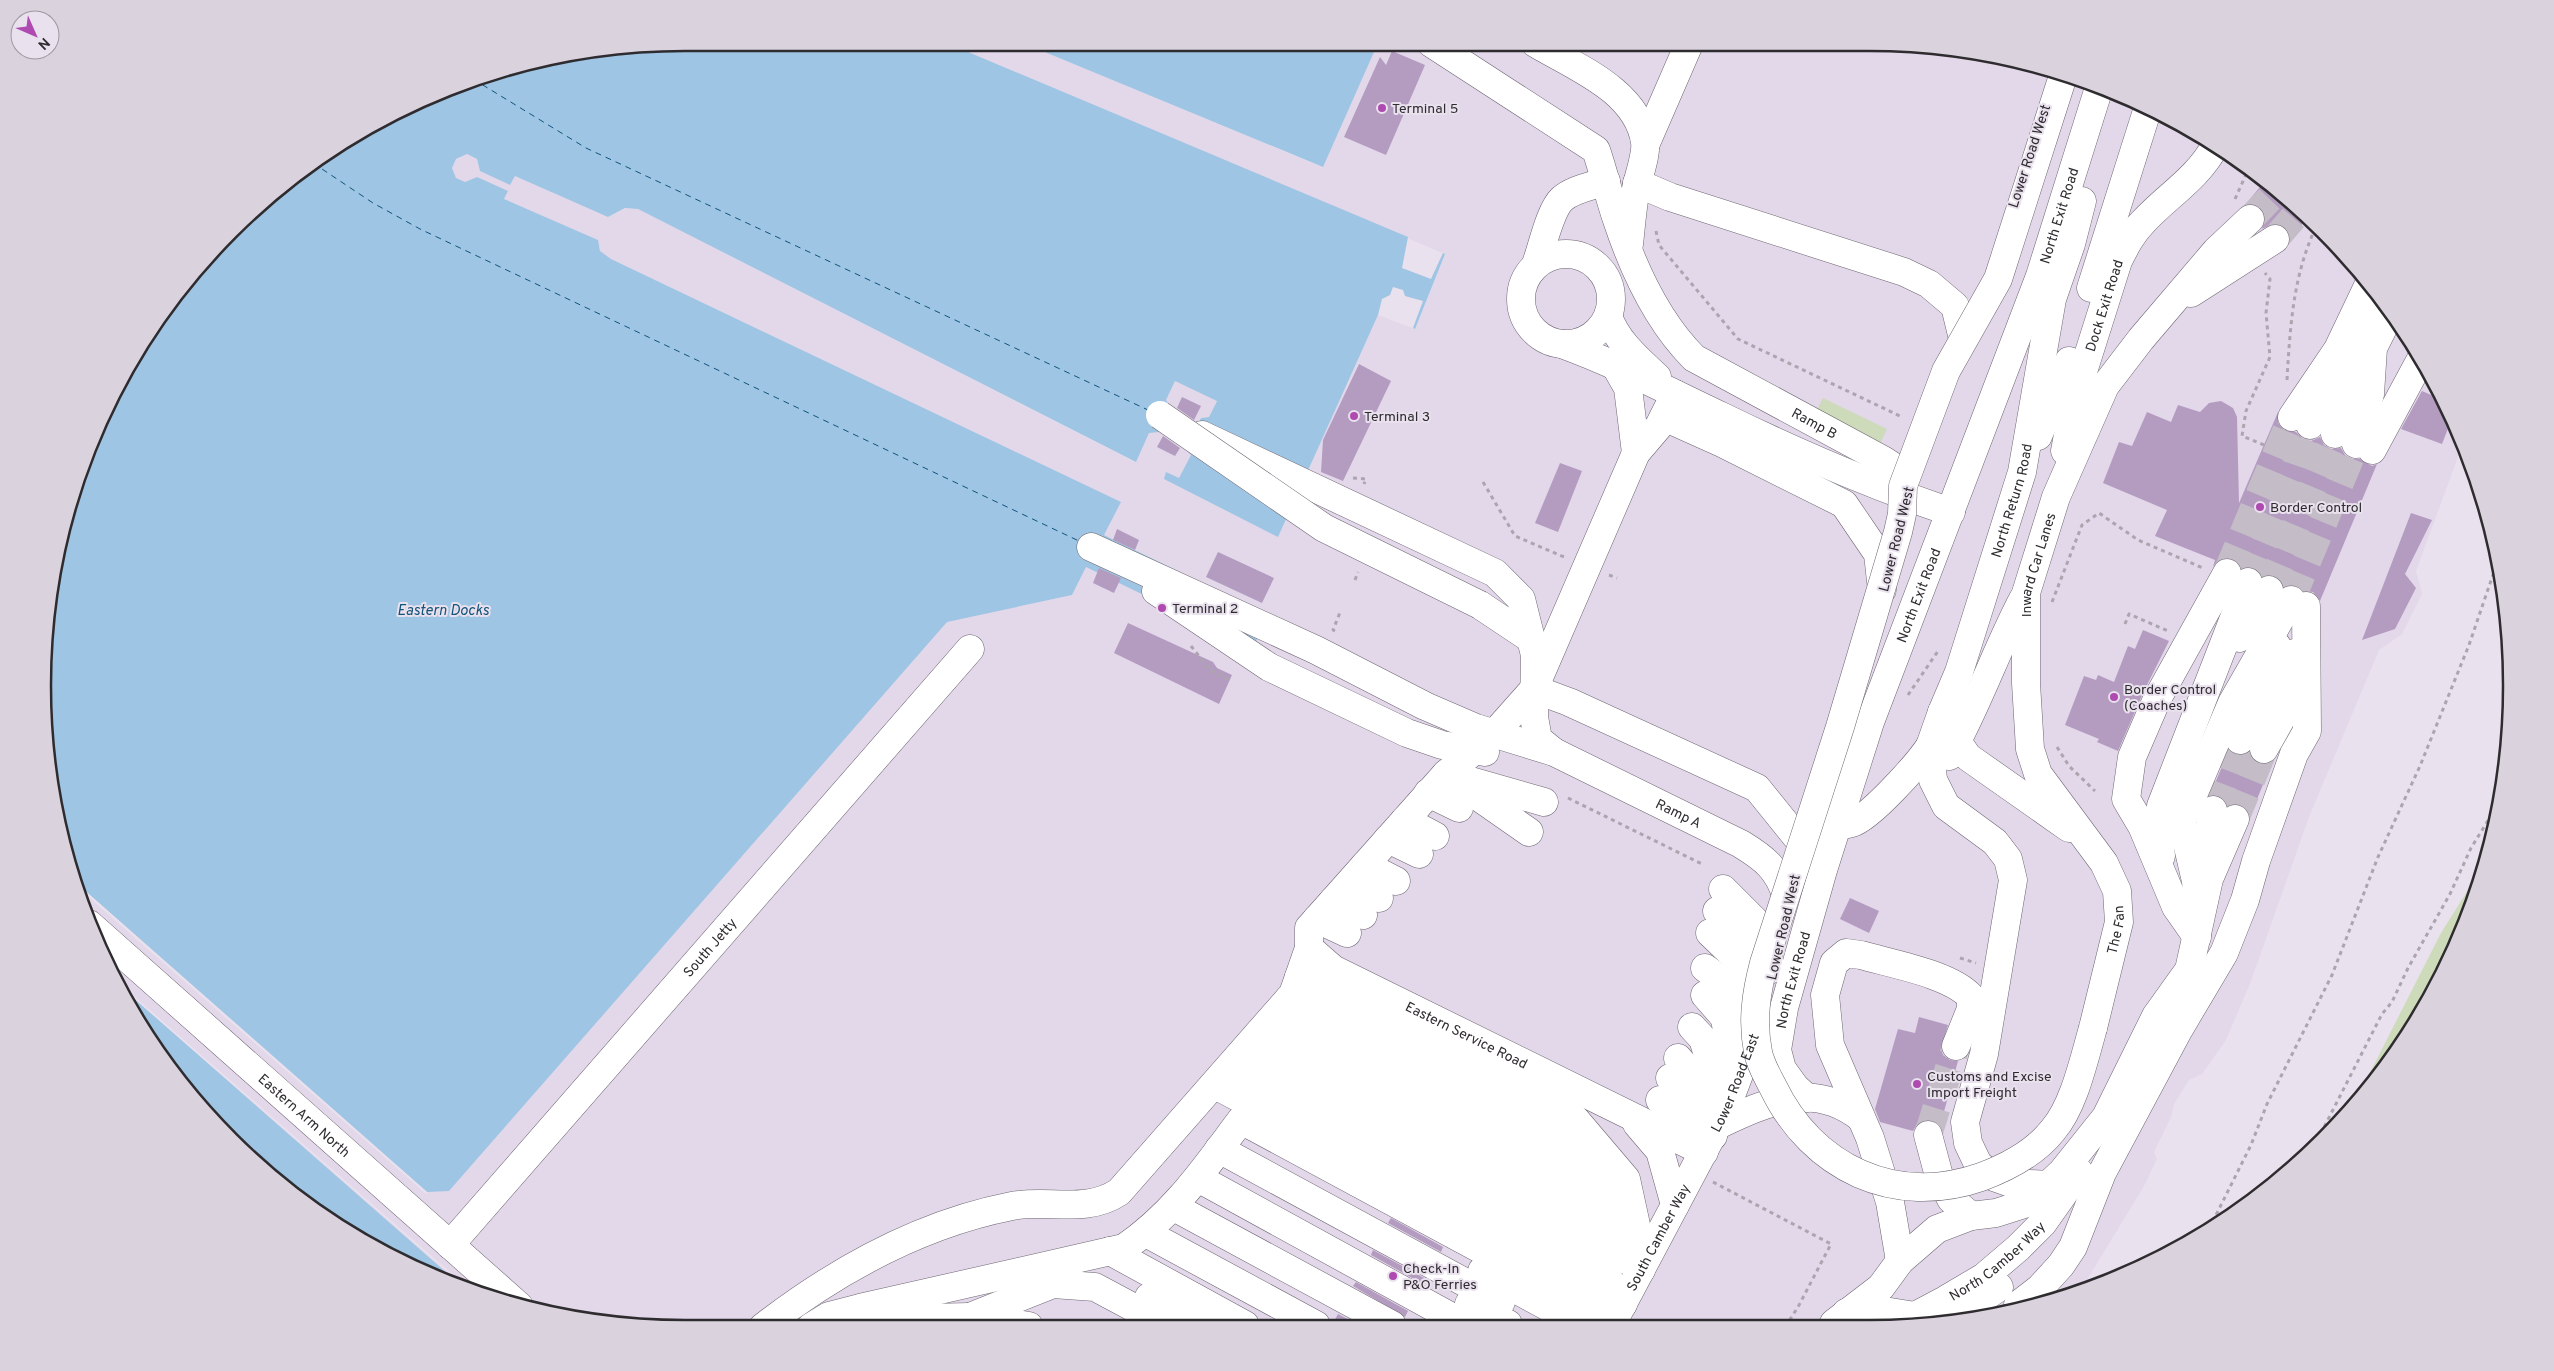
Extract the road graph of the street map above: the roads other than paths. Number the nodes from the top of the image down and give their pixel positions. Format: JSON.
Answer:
{"nodes":[{"id":1,"x":1443,"y":51,"type":"edge"},
{"id":2,"x":1547,"y":51,"type":"edge"},
{"id":3,"x":1686,"y":51,"type":"edge"},
{"id":4,"x":2054,"y":79,"type":"edge"},
{"id":5,"x":2061,"y":82,"type":"edge"},
{"id":6,"x":2097,"y":95,"type":"edge"},
{"id":7,"x":2113,"y":101,"type":"edge"},
{"id":8,"x":2146,"y":115,"type":"edge"},
{"id":9,"x":1646,"y":143,"type":"junction"},
{"id":10,"x":2211,"y":152,"type":"edge"},
{"id":11,"x":1606,"y":181,"type":"junction"},
{"id":12,"x":1637,"y":183,"type":"junction"},
{"id":13,"x":2242,"y":210,"type":"tunnel mouth"},
{"id":14,"x":2275,"y":239,"type":"tunnel mouth"},
{"id":15,"x":1629,"y":250,"type":"junction"},
{"id":16,"x":1536,"y":264,"type":"junction"},
{"id":17,"x":1607,"y":277,"type":"junction"},
{"id":18,"x":2366,"y":291,"type":"edge"},
{"id":19,"x":2372,"y":299,"type":"edge"},
{"id":20,"x":2167,"y":308,"type":"junction"},
{"id":21,"x":2378,"y":308,"type":"edge"},
{"id":22,"x":1608,"y":316,"type":"junction"},
{"id":23,"x":2387,"y":320,"type":"edge"},
{"id":24,"x":1671,"y":328,"type":"junction"},
{"id":25,"x":1964,"y":339,"type":"junction"},
{"id":26,"x":1562,"y":344,"type":"junction"},
{"id":27,"x":1615,"y":365,"type":"junction"},
{"id":28,"x":2416,"y":365,"type":"edge"},
{"id":29,"x":1669,"y":405,"type":"junction"},
{"id":30,"x":2333,"y":434,"type":"junction"},
{"id":31,"x":1636,"y":453,"type":"junction"},
{"id":32,"x":2022,"y":472,"type":"junction"},
{"id":33,"x":1904,"y":491,"type":"junction"},
{"id":34,"x":2056,"y":497,"type":"junction"},
{"id":35,"x":1951,"y":512,"type":"junction"},
{"id":36,"x":2261,"y":588,"type":"junction"},
{"id":37,"x":2026,"y":593,"type":"junction"},
{"id":38,"x":1882,"y":597,"type":"junction"},
{"id":39,"x":1531,"y":638,"type":"junction"},
{"id":40,"x":970,"y":649,"type":"dead end"},
{"id":41,"x":2169,"y":677,"type":"junction"},
{"id":42,"x":1534,"y":689,"type":"junction"},
{"id":43,"x":1942,"y":712,"type":"junction"},
{"id":44,"x":1485,"y":742,"type":"junction"},
{"id":45,"x":1957,"y":742,"type":"junction"},
{"id":46,"x":2252,"y":744,"type":"tunnel mouth"},
{"id":47,"x":1930,"y":746,"type":"junction"},
{"id":48,"x":1554,"y":752,"type":"junction"},
{"id":49,"x":1935,"y":785,"type":"junction"},
{"id":50,"x":1542,"y":812,"type":"road end"},
{"id":51,"x":2224,"y":814,"type":"tunnel mouth"},
{"id":52,"x":1838,"y":825,"type":"junction"},
{"id":53,"x":1805,"y":836,"type":"junction"},
{"id":54,"x":2084,"y":839,"type":"junction"},
{"id":55,"x":1370,"y":861,"type":"junction"},
{"id":56,"x":2256,"y":861,"type":"junction"},
{"id":57,"x":2163,"y":875,"type":"junction"},
{"id":58,"x":1399,"y":876,"type":"junction"},
{"id":59,"x":1786,"y":895,"type":"junction"},
{"id":60,"x":2198,"y":929,"type":"junction"},
{"id":61,"x":104,"y":938,"type":"edge"},
{"id":62,"x":2189,"y":970,"type":"junction"},
{"id":63,"x":1998,"y":972,"type":"junction"},
{"id":64,"x":1963,"y":988,"type":"junction"},
{"id":65,"x":1696,"y":996,"type":"junction"},
{"id":66,"x":1765,"y":1002,"type":"junction"},
{"id":67,"x":2179,"y":1029,"type":"junction"},
{"id":68,"x":1259,"y":1033,"type":"junction"},
{"id":69,"x":1752,"y":1043,"type":"junction"},
{"id":70,"x":1956,"y":1046,"type":"tunnel mouth"},
{"id":71,"x":1808,"y":1098,"type":"junction"},
{"id":72,"x":1630,"y":1116,"type":"junction"},
{"id":73,"x":2106,"y":1117,"type":"junction"},
{"id":74,"x":1861,"y":1118,"type":"junction"},
{"id":75,"x":1715,"y":1131,"type":"junction"},
{"id":76,"x":1928,"y":1135,"type":"tunnel mouth"},
{"id":77,"x":1614,"y":1165,"type":"junction"},
{"id":78,"x":2102,"y":1173,"type":"junction"},
{"id":79,"x":2049,"y":1185,"type":"junction"},
{"id":80,"x":1176,"y":1197,"type":"junction"},
{"id":81,"x":1675,"y":1204,"type":"junction"},
{"id":82,"x":1970,"y":1216,"type":"junction"},
{"id":83,"x":450,"y":1245,"type":"junction"},
{"id":84,"x":1078,"y":1258,"type":"junction"},
{"id":85,"x":1900,"y":1261,"type":"junction"},
{"id":86,"x":1629,"y":1275,"type":"edge"},
{"id":87,"x":1053,"y":1284,"type":"junction"},
{"id":88,"x":504,"y":1293,"type":"edge"},
{"id":89,"x":2024,"y":1300,"type":"edge"},
{"id":90,"x":1963,"y":1312,"type":"edge"},
{"id":91,"x":1840,"y":1318,"type":"edge"},
{"id":92,"x":772,"y":1320,"type":"edge"},
{"id":93,"x":822,"y":1320,"type":"edge"},
{"id":94,"x":916,"y":1320,"type":"edge"},
{"id":95,"x":945,"y":1320,"type":"edge"},
{"id":96,"x":990,"y":1320,"type":"edge"},
{"id":97,"x":1118,"y":1320,"type":"edge"},
{"id":98,"x":1155,"y":1320,"type":"edge"},
{"id":99,"x":1194,"y":1320,"type":"edge"},
{"id":100,"x":1242,"y":1320,"type":"edge"},
{"id":101,"x":1276,"y":1320,"type":"edge"},
{"id":102,"x":1311,"y":1320,"type":"edge"},
{"id":103,"x":1346,"y":1320,"type":"edge"},
{"id":104,"x":1384,"y":1320,"type":"edge"},
{"id":105,"x":1421,"y":1320,"type":"edge"},
{"id":106,"x":1457,"y":1320,"type":"edge"},
{"id":107,"x":1498,"y":1320,"type":"edge"},
{"id":108,"x":1530,"y":1320,"type":"edge"},
{"id":109,"x":1567,"y":1320,"type":"edge"}],
"edges":[{"from":1,"to":11,"type":"lane"},
{"from":2,"to":9,"type":"lane"},
{"from":3,"to":9,"type":"lane"},
{"from":4,"to":25,"type":"lane","name":"Lower Road West"},
{"from":5,"to":33,"type":"lane","bridge":true},
{"from":6,"to":35,"type":"lane","name":"North Exit Road"},
{"from":7,"to":32,"type":"lane","name":"North Return Road"},
{"from":8,"to":32,"type":"lane"},
{"from":9,"to":12,"type":"lane"},
{"from":10,"to":34,"type":"lane","name":"Dock Exit Road"},
{"from":11,"to":15,"type":"lane"},
{"from":11,"to":16,"type":"lane"},
{"from":12,"to":15,"type":"lane"},
{"from":12,"to":25,"type":"lane"},
{"from":13,"to":20,"type":"lane","name":"Inward Car Lanes"},
{"from":14,"to":20,"type":"lane"},
{"from":15,"to":24,"type":"lane"},
{"from":16,"to":17,"type":"lane"},
{"from":16,"to":26,"type":"lane"},
{"from":17,"to":22,"type":"lane"},
{"from":17,"to":24,"type":"lane"},
{"from":18,"to":30,"type":"lane"},
{"from":19,"to":30,"type":"lane"},
{"from":20,"to":34,"type":"lane","name":"Inward Car Lanes"},
{"from":21,"to":30,"type":"lane"},
{"from":22,"to":26,"type":"lane"},
{"from":22,"to":29,"type":"lane"},
{"from":23,"to":30,"type":"lane"},
{"from":24,"to":33,"type":"lane","name":"Ramp B"},
{"from":25,"to":33,"type":"lane","name":"Lower Road West"},
{"from":26,"to":27,"type":"lane"},
{"from":27,"to":29,"type":"lane"},
{"from":27,"to":31,"type":"lane"},
{"from":28,"to":30,"type":"lane"},
{"from":29,"to":31,"type":"lane"},
{"from":29,"to":33,"type":"lane"},
{"from":29,"to":38,"type":"lane"},
{"from":31,"to":42,"type":"lane"},
{"from":32,"to":43,"type":"lane","name":"North Return Road"},
{"from":33,"to":35,"type":"lane"},
{"from":33,"to":38,"type":"lane","name":"Lower Road West"},
{"from":33,"to":59,"type":"lane","name":"The Fan","bridge":true},
{"from":34,"to":37,"type":"lane","name":"Inward Car Lanes"},
{"from":35,"to":52,"type":"lane","name":"North Exit Road"},
{"from":36,"to":41,"type":"lane"},
{"from":36,"to":41,"type":"lane"},
{"from":36,"to":46,"type":"lane"},
{"from":36,"to":56,"type":"lane"},
{"from":36,"to":57,"type":"lane"},
{"from":36,"to":60,"type":"lane"},
{"from":37,"to":45,"type":"lane"},
{"from":37,"to":54,"type":"lane","name":"Inward Car Lanes"},
{"from":38,"to":53,"type":"lane","name":"Lower Road West"},
{"from":39,"to":39,"type":"lane","bridge":true},
{"from":39,"to":42,"type":"lane"},
{"from":40,"to":83,"type":"lane","name":"South Jetty"},
{"from":41,"to":57,"type":"lane"},
{"from":42,"to":44,"type":"lane"},
{"from":42,"to":48,"type":"lane"},
{"from":42,"to":53,"type":"lane"},
{"from":43,"to":45,"type":"lane"},
{"from":43,"to":47,"type":"lane","name":"North Return Road"},
{"from":44,"to":44,"type":"lane"},
{"from":44,"to":48,"type":"lane"},
{"from":44,"to":55,"type":"lane"},
{"from":45,"to":49,"type":"lane"},
{"from":45,"to":54,"type":"lane"},
{"from":47,"to":49,"type":"lane"},
{"from":47,"to":52,"type":"lane"},
{"from":48,"to":59,"type":"lane","name":"Ramp A"},
{"from":49,"to":63,"type":"lane"},
{"from":50,"to":55,"type":"lane"},
{"from":51,"to":60,"type":"lane"},
{"from":52,"to":53,"type":"lane"},
{"from":52,"to":71,"type":"lane","name":"North Exit Road"},
{"from":53,"to":66,"type":"lane","name":"Lower Road West"},
{"from":54,"to":59,"type":"lane","name":"The Fan","bridge":true},
{"from":55,"to":58,"type":"lane"},
{"from":55,"to":58,"type":"lane"},
{"from":55,"to":58,"type":"lane"},
{"from":55,"to":58,"type":"lane"},
{"from":55,"to":58,"type":"lane"},
{"from":55,"to":68,"type":"lane"},
{"from":55,"to":72,"type":"lane","name":"Eastern Service Road"},
{"from":56,"to":60,"type":"lane"},
{"from":56,"to":67,"type":"lane"},
{"from":57,"to":60,"type":"lane"},
{"from":60,"to":62,"type":"lane"},
{"from":61,"to":83,"type":"lane","name":"Eastern Arm North"},
{"from":62,"to":67,"type":"lane"},
{"from":62,"to":73,"type":"lane"},
{"from":63,"to":64,"type":"lane"},
{"from":63,"to":79,"type":"lane"},
{"from":64,"to":70,"type":"lane"},
{"from":64,"to":74,"type":"lane"},
{"from":65,"to":66,"type":"lane"},
{"from":65,"to":69,"type":"lane"},
{"from":65,"to":69,"type":"lane"},
{"from":65,"to":75,"type":"lane"},
{"from":65,"to":75,"type":"lane"},
{"from":65,"to":75,"type":"lane"},
{"from":66,"to":69,"type":"lane","name":"Lower Road East"},
{"from":67,"to":78,"type":"lane"},
{"from":68,"to":77,"type":"lane"},
{"from":68,"to":77,"type":"lane"},
{"from":68,"to":86,"type":"lane"},
{"from":68,"to":86,"type":"lane"},
{"from":68,"to":86,"type":"lane"},
{"from":68,"to":92,"type":"lane"},
{"from":69,"to":75,"type":"lane","name":"Lower Road East"},
{"from":71,"to":74,"type":"lane"},
{"from":71,"to":75,"type":"lane"},
{"from":72,"to":75,"type":"lane","name":"Eastern Service Road"},
{"from":72,"to":81,"type":"lane","name":"Eastern Service Road"},
{"from":73,"to":79,"type":"lane"},
{"from":73,"to":91,"type":"lane","name":"North Camber Way"},
{"from":74,"to":85,"type":"lane"},
{"from":75,"to":81,"type":"lane","name":"South Camber Way"},
{"from":76,"to":82,"type":"lane"},
{"from":77,"to":86,"type":"lane"},
{"from":78,"to":89,"type":"lane"},
{"from":78,"to":90,"type":"lane","name":"North Camber Way"},
{"from":79,"to":82,"type":"lane"},
{"from":80,"to":84,"type":"lane"},
{"from":80,"to":86,"type":"lane"},
{"from":80,"to":100,"type":"lane"},
{"from":80,"to":101,"type":"lane"},
{"from":80,"to":102,"type":"lane"},
{"from":80,"to":103,"type":"lane"},
{"from":80,"to":104,"type":"lane"},
{"from":80,"to":105,"type":"lane"},
{"from":80,"to":106,"type":"lane"},
{"from":80,"to":107,"type":"lane"},
{"from":80,"to":108,"type":"lane"},
{"from":80,"to":109,"type":"lane"},
{"from":81,"to":86,"type":"lane","name":"South Camber Way"},
{"from":82,"to":85,"type":"lane"},
{"from":83,"to":88,"type":"lane","name":"Eastern Arm North"},
{"from":84,"to":93,"type":"lane"},
{"from":84,"to":99,"type":"lane"},
{"from":85,"to":91,"type":"lane"},
{"from":87,"to":96,"type":"lane"},
{"from":87,"to":97,"type":"lane"},
{"from":87,"to":98,"type":"lane"},
{"from":94,"to":95,"type":"lane"}]}
